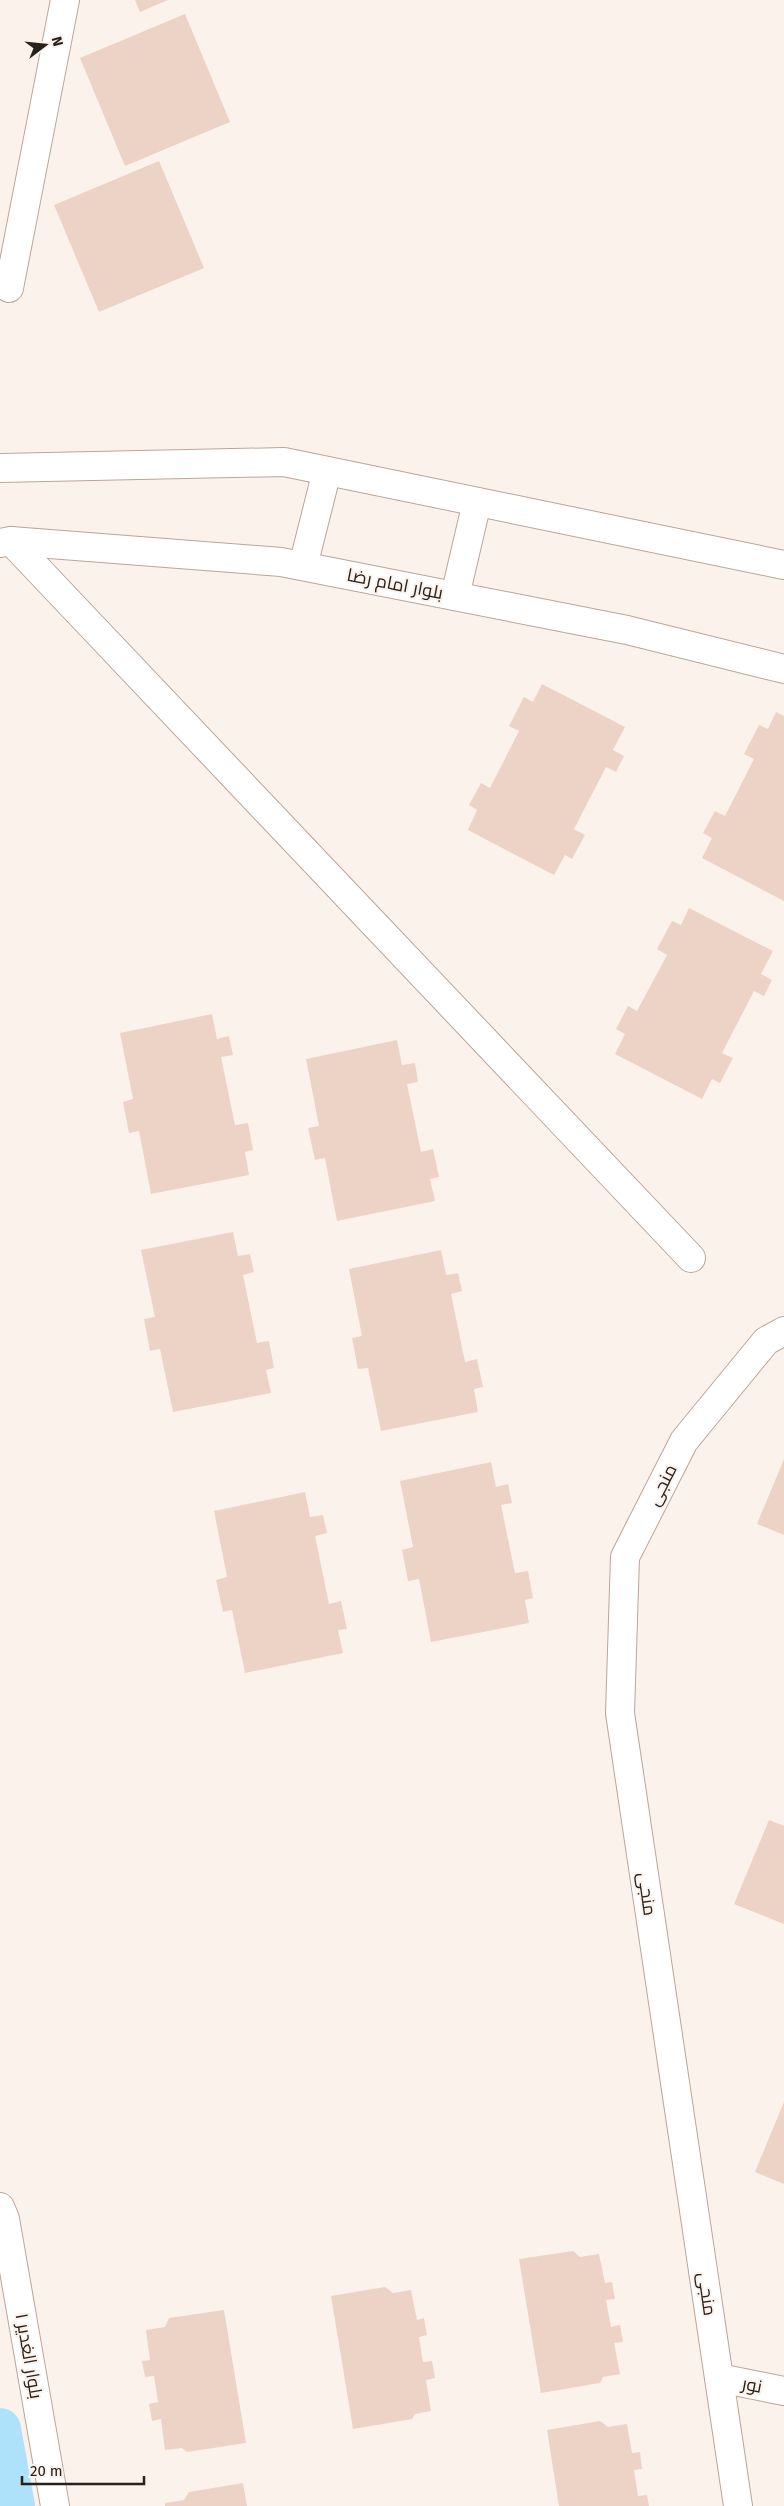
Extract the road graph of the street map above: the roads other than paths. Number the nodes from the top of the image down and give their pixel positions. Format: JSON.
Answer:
{"nodes":[{"id":1,"x":65,"y":0,"type":"edge"},
{"id":2,"x":10,"y":288,"type":"dead end"},
{"id":3,"x":0,"y":468,"type":"edge"},
{"id":4,"x":327,"y":471,"type":"junction"},
{"id":5,"x":477,"y":502,"type":"junction"},
{"id":6,"x":5,"y":542,"type":"edge"},
{"id":7,"x":784,"y":565,"type":"edge"},
{"id":8,"x":302,"y":566,"type":"junction"},
{"id":9,"x":455,"y":596,"type":"junction"},
{"id":10,"x":784,"y":669,"type":"edge"},
{"id":11,"x":691,"y":1258,"type":"dead end"},
{"id":12,"x":784,"y":1331,"type":"edge"},
{"id":13,"x":0,"y":2207,"type":"edge"},
{"id":14,"x":719,"y":2378,"type":"junction"},
{"id":15,"x":784,"y":2391,"type":"edge"},
{"id":16,"x":55,"y":2506,"type":"edge"},
{"id":17,"x":738,"y":2506,"type":"edge"}],
"edges":[{"from":1,"to":2,"type":"street"},
{"from":3,"to":4,"type":"street"},
{"from":4,"to":5,"type":"street"},
{"from":4,"to":8,"type":"street"},
{"from":5,"to":7,"type":"street"},
{"from":5,"to":9,"type":"street"},
{"from":6,"to":8,"type":"street","name":"بلوار امام رضا"},
{"from":6,"to":11,"type":"street"},
{"from":8,"to":9,"type":"street","name":"بلوار امام رضا"},
{"from":9,"to":10,"type":"street","name":"بلوار امام رضا"},
{"from":12,"to":14,"type":"street","name":"منجی"},
{"from":13,"to":16,"type":"street","name":"بلوار الغدیر ۱"},
{"from":14,"to":15,"type":"street","name":"نور"},
{"from":14,"to":17,"type":"street","name":"منجی"}]}
